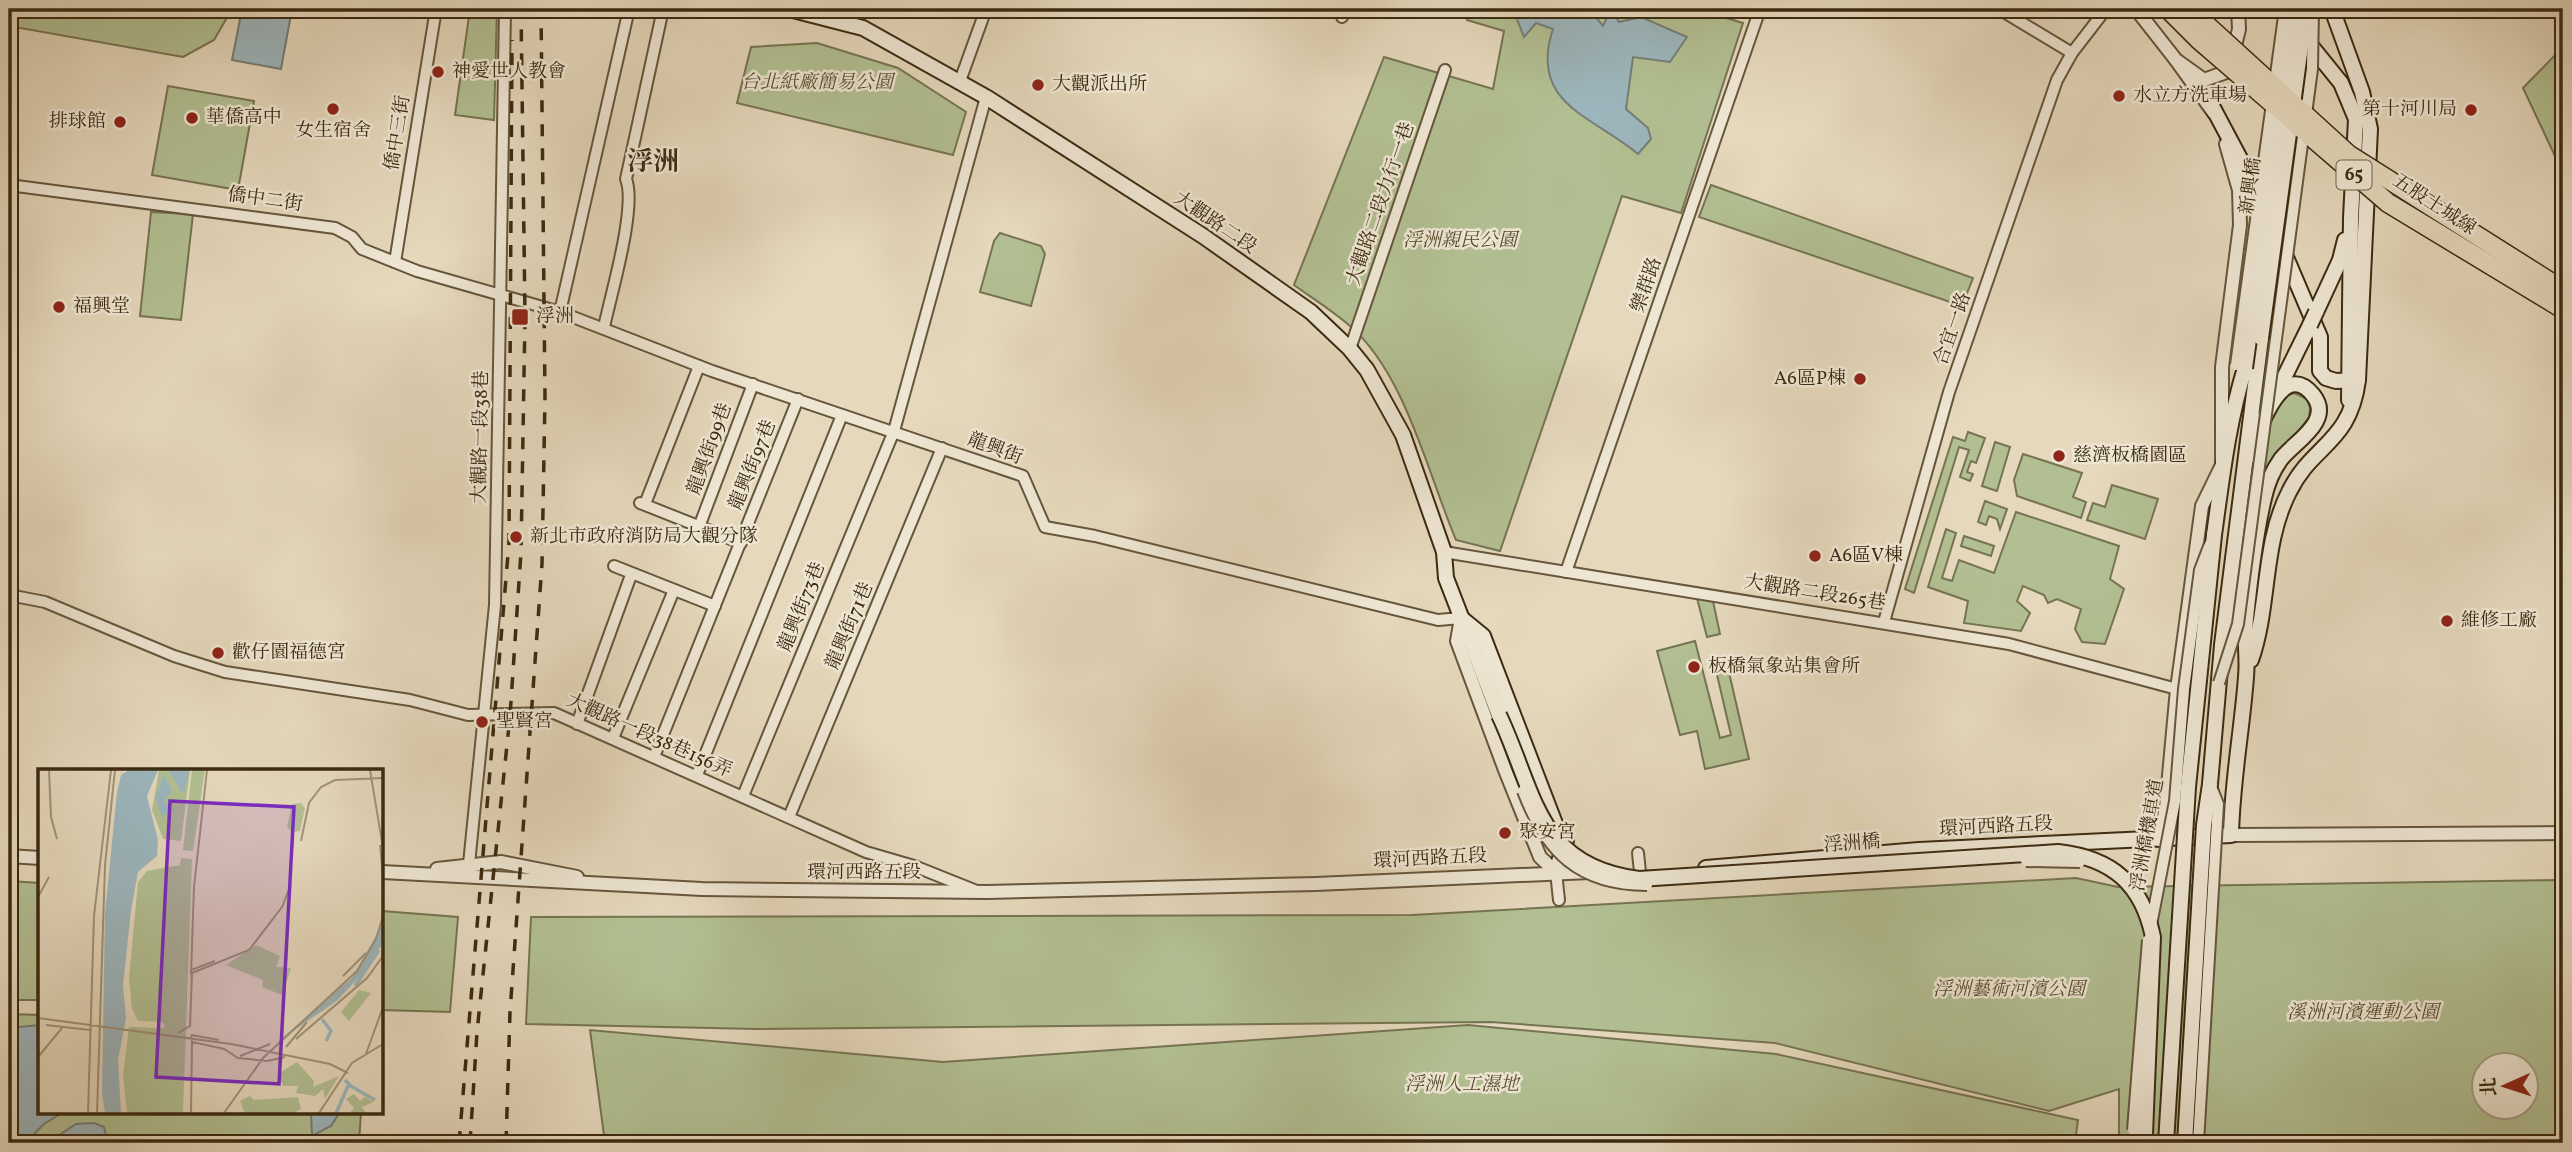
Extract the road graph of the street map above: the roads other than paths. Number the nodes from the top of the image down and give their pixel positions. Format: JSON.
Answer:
{"nodes":[{"id":1,"x":436,"y":9,"type":"edge"},
{"id":2,"x":505,"y":9,"type":"edge"},
{"id":3,"x":629,"y":9,"type":"edge"},
{"id":4,"x":663,"y":9,"type":"edge"},
{"id":5,"x":710,"y":9,"type":"edge"},
{"id":6,"x":730,"y":9,"type":"edge"},
{"id":7,"x":789,"y":9,"type":"edge"},
{"id":8,"x":986,"y":9,"type":"edge"},
{"id":9,"x":1760,"y":9,"type":"edge"},
{"id":10,"x":1999,"y":9,"type":"edge"},
{"id":11,"x":2106,"y":9,"type":"edge"},
{"id":12,"x":2136,"y":9,"type":"edge"},
{"id":13,"x":2168,"y":9,"type":"edge"},
{"id":14,"x":2189,"y":9,"type":"edge"},
{"id":15,"x":2238,"y":9,"type":"edge"},
{"id":16,"x":2278,"y":9,"type":"edge"},
{"id":17,"x":2285,"y":9,"type":"edge"},
{"id":18,"x":2295,"y":9,"type":"edge"},
{"id":19,"x":2306,"y":9,"type":"edge"},
{"id":20,"x":2313,"y":9,"type":"edge"},
{"id":21,"x":2332,"y":9,"type":"edge"},
{"id":22,"x":2072,"y":53,"type":"junction"},
{"id":23,"x":2176,"y":60,"type":"junction"},
{"id":24,"x":1445,"y":69,"type":"dead end"},
{"id":25,"x":960,"y":81,"type":"junction"},
{"id":26,"x":986,"y":97,"type":"junction"},
{"id":27,"x":2211,"y":106,"type":"junction"},
{"id":28,"x":9,"y":185,"type":"edge"},
{"id":29,"x":2351,"y":218,"type":"junction"},
{"id":30,"x":395,"y":262,"type":"junction"},
{"id":31,"x":2563,"y":290,"type":"edge"},
{"id":32,"x":501,"y":295,"type":"junction"},
{"id":33,"x":2563,"y":309,"type":"edge"},
{"id":34,"x":560,"y":312,"type":"junction"},
{"id":35,"x":604,"y":327,"type":"junction"},
{"id":36,"x":1350,"y":349,"type":"junction"},
{"id":37,"x":699,"y":366,"type":"junction"},
{"id":38,"x":2241,"y":366,"type":"junction"},
{"id":39,"x":2353,"y":381,"type":"junction"},
{"id":40,"x":752,"y":384,"type":"junction"},
{"id":41,"x":2275,"y":395,"type":"junction"},
{"id":42,"x":798,"y":399,"type":"junction"},
{"id":43,"x":842,"y":415,"type":"junction"},
{"id":44,"x":894,"y":431,"type":"junction"},
{"id":45,"x":942,"y":448,"type":"junction"},
{"id":46,"x":2248,"y":457,"type":"junction"},
{"id":47,"x":2222,"y":465,"type":"junction"},
{"id":48,"x":699,"y":527,"type":"junction"},
{"id":49,"x":2214,"y":535,"type":"junction"},
{"id":50,"x":741,"y":543,"type":"junction"},
{"id":51,"x":1444,"y":552,"type":"junction"},
{"id":52,"x":614,"y":566,"type":"dead end"},
{"id":53,"x":1566,"y":572,"type":"junction"},
{"id":54,"x":631,"y":575,"type":"junction"},
{"id":55,"x":674,"y":590,"type":"junction"},
{"id":56,"x":9,"y":595,"type":"edge"},
{"id":57,"x":715,"y":606,"type":"junction"},
{"id":58,"x":2253,"y":615,"type":"junction"},
{"id":59,"x":1461,"y":618,"type":"junction"},
{"id":60,"x":1884,"y":622,"type":"junction"},
{"id":61,"x":2219,"y":683,"type":"junction"},
{"id":62,"x":2177,"y":689,"type":"junction"},
{"id":63,"x":485,"y":714,"type":"junction"},
{"id":64,"x":1499,"y":715,"type":"junction"},
{"id":65,"x":577,"y":724,"type":"junction"},
{"id":66,"x":613,"y":738,"type":"junction"},
{"id":67,"x":654,"y":757,"type":"junction"},
{"id":68,"x":696,"y":775,"type":"junction"},
{"id":69,"x":2210,"y":784,"type":"junction"},
{"id":70,"x":743,"y":796,"type":"junction"},
{"id":71,"x":789,"y":817,"type":"junction"},
{"id":72,"x":2563,"y":833,"type":"edge"},
{"id":73,"x":1559,"y":834,"type":"junction"},
{"id":74,"x":2231,"y":835,"type":"junction"},
{"id":75,"x":2159,"y":840,"type":"junction"},
{"id":76,"x":1638,"y":853,"type":"dead end"},
{"id":77,"x":9,"y":856,"type":"edge"},
{"id":78,"x":38,"y":858,"type":"edge"},
{"id":79,"x":469,"y":864,"type":"junction"},
{"id":80,"x":384,"y":872,"type":"edge"},
{"id":81,"x":1556,"y":872,"type":"junction"},
{"id":82,"x":1640,"y":872,"type":"junction"},
{"id":83,"x":1615,"y":873,"type":"junction"},
{"id":84,"x":601,"y":883,"type":"junction"},
{"id":85,"x":980,"y":892,"type":"junction"},
{"id":86,"x":1559,"y":900,"type":"dead end"},
{"id":87,"x":2136,"y":1143,"type":"edge"},
{"id":88,"x":2145,"y":1143,"type":"edge"},
{"id":89,"x":2166,"y":1143,"type":"edge"},
{"id":90,"x":2185,"y":1143,"type":"edge"},
{"id":91,"x":2198,"y":1143,"type":"edge"}],
"edges":[{"from":1,"to":30,"type":"street","name":"僑中三街"},
{"from":2,"to":32,"type":"street","name":"大觀路一段38巷"},
{"from":3,"to":34,"type":"street"},
{"from":4,"to":35,"type":"street"},
{"from":5,"to":6,"type":"street"},
{"from":7,"to":25,"type":"main road","name":"大觀路二段"},
{"from":8,"to":25,"type":"street"},
{"from":9,"to":53,"type":"street","name":"樂群路"},
{"from":10,"to":22,"type":"street"},
{"from":11,"to":22,"type":"street","name":"合宜一路"},
{"from":12,"to":23,"type":"street"},
{"from":13,"to":33,"type":"highway","name":"五股土城線","number":"65","bridge":true},
{"from":14,"to":31,"type":"highway","name":"五股土城線","number":"65","bridge":true},
{"from":15,"to":23,"type":"street"},
{"from":16,"to":29,"type":"main road"},
{"from":17,"to":38,"type":"street","bridge":true},
{"from":18,"to":38,"type":"main road","name":"新興橋","bridge":true},
{"from":19,"to":46,"type":"main road","name":"新興橋","bridge":true},
{"from":20,"to":61,"type":"street","bridge":true},
{"from":21,"to":39,"type":"main road"},
{"from":22,"to":60,"type":"street","name":"合宜一路"},
{"from":23,"to":27,"type":"street"},
{"from":24,"to":36,"type":"street","name":"大觀路二段力行一巷"},
{"from":25,"to":26,"type":"main road","name":"大觀路二段"},
{"from":26,"to":36,"type":"main road","name":"大觀路二段"},
{"from":26,"to":44,"type":"street","name":"龍興街73巷"},
{"from":27,"to":39,"type":"main road"},
{"from":27,"to":47,"type":"street"},
{"from":28,"to":30,"type":"street","name":"僑中二街"},
{"from":29,"to":39,"type":"main road"},
{"from":29,"to":41,"type":"main road"},
{"from":30,"to":32,"type":"street","name":"僑中二街"},
{"from":32,"to":34,"type":"street","name":"龍興街"},
{"from":32,"to":63,"type":"street","name":"大觀路一段38巷"},
{"from":34,"to":35,"type":"street","name":"龍興街"},
{"from":35,"to":37,"type":"street","name":"龍興街"},
{"from":36,"to":51,"type":"main road","name":"大觀路二段"},
{"from":37,"to":40,"type":"street","name":"龍興街"},
{"from":37,"to":48,"type":"street"},
{"from":38,"to":47,"type":"main road","name":"新興橋"},
{"from":39,"to":58,"type":"main road"},
{"from":40,"to":42,"type":"street","name":"龍興街"},
{"from":40,"to":48,"type":"street","name":"龍興街99巷"},
{"from":41,"to":46,"type":"main road"},
{"from":41,"to":58,"type":"main road"},
{"from":42,"to":43,"type":"street","name":"龍興街"},
{"from":42,"to":50,"type":"street","name":"龍興街97巷"},
{"from":43,"to":44,"type":"street","name":"龍興街"},
{"from":43,"to":68,"type":"street"},
{"from":44,"to":45,"type":"street","name":"龍興街"},
{"from":44,"to":70,"type":"street","name":"龍興街73巷"},
{"from":45,"to":59,"type":"street","name":"龍興街"},
{"from":45,"to":71,"type":"street","name":"龍興街71巷"},
{"from":46,"to":61,"type":"main road","bridge":true},
{"from":47,"to":49,"type":"main road","name":"新興橋"},
{"from":47,"to":62,"type":"street"},
{"from":48,"to":50,"type":"street"},
{"from":49,"to":87,"type":"street","name":"浮洲橋機車道","bridge":true},
{"from":49,"to":89,"type":"main road","bridge":true},
{"from":50,"to":57,"type":"street","name":"龍興街97巷"},
{"from":51,"to":53,"type":"street","name":"大觀路二段265巷"},
{"from":51,"to":59,"type":"main road","name":"大觀路二段"},
{"from":52,"to":54,"type":"street"},
{"from":53,"to":60,"type":"street","name":"大觀路二段265巷"},
{"from":54,"to":55,"type":"street"},
{"from":54,"to":65,"type":"street"},
{"from":55,"to":57,"type":"street"},
{"from":55,"to":66,"type":"street"},
{"from":56,"to":63,"type":"street","name":"大觀路一段38巷156弄"},
{"from":57,"to":67,"type":"street","name":"龍興街97巷"},
{"from":58,"to":74,"type":"main road"},
{"from":59,"to":64,"type":"main road","name":"浮洲橋"},
{"from":59,"to":73,"type":"main road"},
{"from":59,"to":81,"type":"street"},
{"from":60,"to":62,"type":"street","name":"大觀路二段265巷"},
{"from":61,"to":69,"type":"main road"},
{"from":62,"to":75,"type":"street"},
{"from":63,"to":65,"type":"street","name":"大觀路一段38巷156弄"},
{"from":63,"to":79,"type":"street","name":"大觀路一段38巷"},
{"from":64,"to":87,"type":"street","bridge":true},
{"from":64,"to":88,"type":"main road","name":"浮洲橋","bridge":true},
{"from":65,"to":66,"type":"street","name":"大觀路一段38巷156弄"},
{"from":66,"to":67,"type":"street","name":"大觀路一段38巷156弄"},
{"from":67,"to":68,"type":"street","name":"大觀路一段38巷156弄"},
{"from":68,"to":70,"type":"street","name":"大觀路一段38巷156弄"},
{"from":69,"to":90,"type":"main road","bridge":true},
{"from":69,"to":91,"type":"street","bridge":true},
{"from":70,"to":71,"type":"street","name":"大觀路一段38巷156弄"},
{"from":71,"to":85,"type":"street","name":"大觀路一段38巷156弄"},
{"from":72,"to":74,"type":"street","name":"環河西路五段"},
{"from":73,"to":81,"type":"main road"},
{"from":73,"to":83,"type":"main road"},
{"from":74,"to":75,"type":"main road","name":"環河西路五段"},
{"from":75,"to":82,"type":"main road","name":"環河西路五段"},
{"from":76,"to":82,"type":"street"},
{"from":77,"to":78,"type":"street"},
{"from":79,"to":80,"type":"street"},
{"from":79,"to":84,"type":"street"},
{"from":80,"to":84,"type":"street","name":"環河西路五段"},
{"from":81,"to":83,"type":"street","name":"環河西路五段"},
{"from":81,"to":85,"type":"street","name":"環河西路五段"},
{"from":81,"to":86,"type":"street"},
{"from":82,"to":83,"type":"main road","name":"環河西路五段"},
{"from":84,"to":85,"type":"street","name":"環河西路五段"}]}
